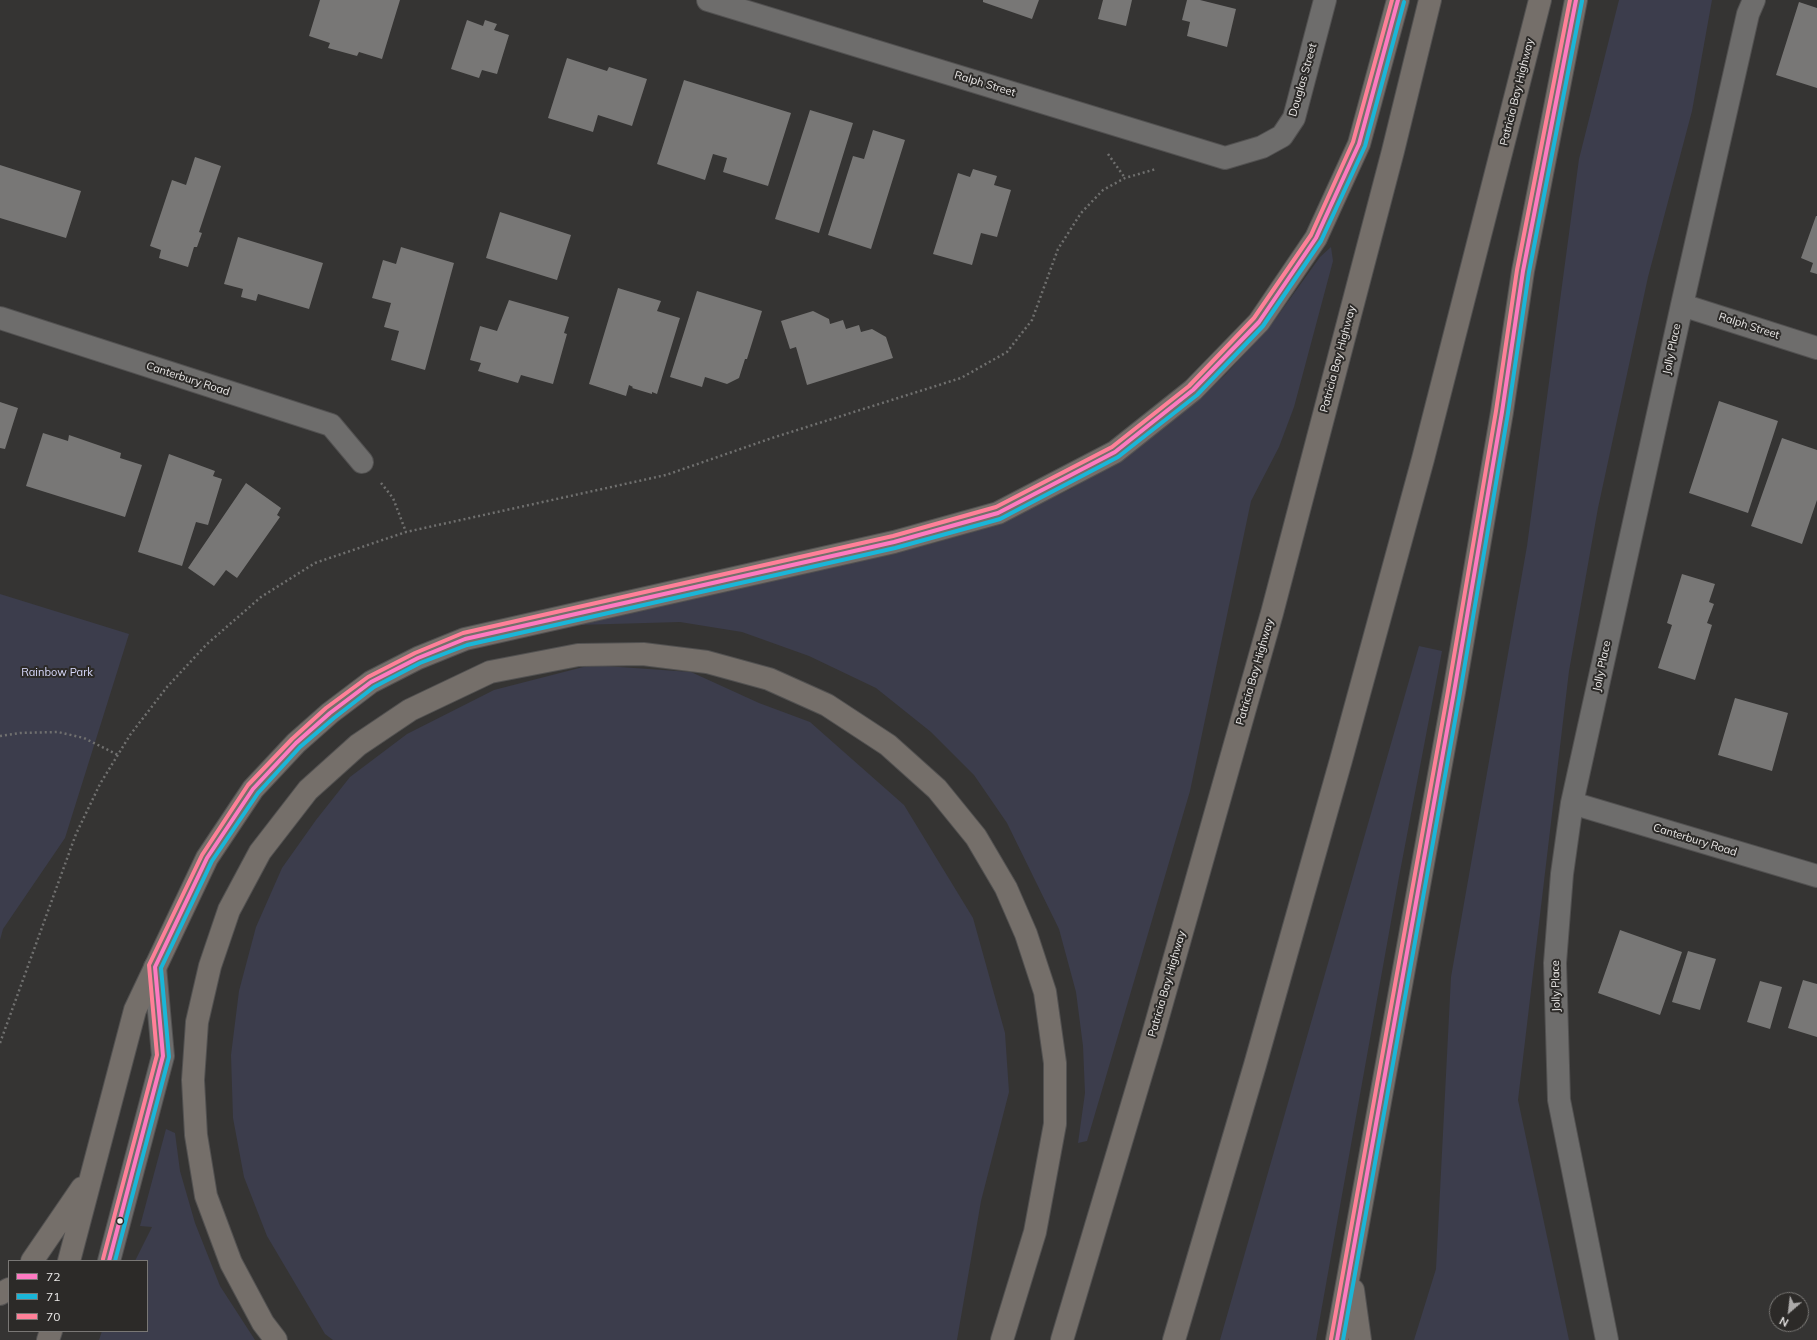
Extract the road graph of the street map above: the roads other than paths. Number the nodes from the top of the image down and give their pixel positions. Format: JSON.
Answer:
{"nodes":[{"id":1,"x":708,"y":0,"type":"edge"},
{"id":2,"x":1325,"y":0,"type":"edge"},
{"id":3,"x":1398,"y":0,"type":"edge"},
{"id":4,"x":1430,"y":0,"type":"edge"},
{"id":5,"x":1540,"y":0,"type":"edge"},
{"id":6,"x":1576,"y":0,"type":"edge"},
{"id":7,"x":1754,"y":0,"type":"edge"},
{"id":8,"x":1262,"y":147,"type":"joint"},
{"id":9,"x":1682,"y":305,"type":"junction"},
{"id":10,"x":0,"y":318,"type":"edge"},
{"id":11,"x":1817,"y":348,"type":"edge"},
{"id":12,"x":362,"y":462,"type":"road end"},
{"id":13,"x":1572,"y":803,"type":"junction"},
{"id":14,"x":1817,"y":876,"type":"edge"},
{"id":15,"x":155,"y":967,"type":"junction"},
{"id":16,"x":91,"y":1175,"type":"junction"},
{"id":17,"x":33,"y":1260,"type":"edge"},
{"id":18,"x":69,"y":1260,"type":"edge"},
{"id":19,"x":109,"y":1260,"type":"edge"},
{"id":20,"x":1351,"y":1268,"type":"junction"},
{"id":21,"x":57,"y":1332,"type":"edge"},
{"id":22,"x":50,"y":1340,"type":"edge"},
{"id":23,"x":276,"y":1340,"type":"edge"},
{"id":24,"x":1002,"y":1340,"type":"edge"},
{"id":25,"x":1062,"y":1340,"type":"edge"},
{"id":26,"x":1174,"y":1340,"type":"edge"},
{"id":27,"x":1337,"y":1340,"type":"edge"},
{"id":28,"x":1360,"y":1340,"type":"edge"},
{"id":29,"x":1607,"y":1340,"type":"edge"}],
"edges":[{"from":1,"to":8,"type":"street","name":"Ralph Street"},
{"from":2,"to":8,"type":"street","name":"Douglas Street"},
{"from":3,"to":15,"type":"highway"},
{"from":4,"to":25,"type":"highway","name":"Patricia Bay Highway"},
{"from":5,"to":26,"type":"highway","name":"Patricia Bay Highway"},
{"from":6,"to":20,"type":"highway"},
{"from":7,"to":9,"type":"street","name":"Jolly Place"},
{"from":9,"to":11,"type":"street","name":"Ralph Street"},
{"from":9,"to":13,"type":"street","name":"Jolly Place"},
{"from":10,"to":12,"type":"street","name":"Canterbury Road"},
{"from":13,"to":14,"type":"street","name":"Canterbury Road"},
{"from":13,"to":29,"type":"street","name":"Jolly Place"},
{"from":15,"to":16,"type":"highway"},
{"from":15,"to":19,"type":"street"},
{"from":16,"to":17,"type":"highway"},
{"from":16,"to":18,"type":"highway"},
{"from":20,"to":27,"type":"highway"},
{"from":20,"to":28,"type":"highway"},
{"from":21,"to":22,"type":"street"},
{"from":23,"to":24,"type":"highway"}]}
